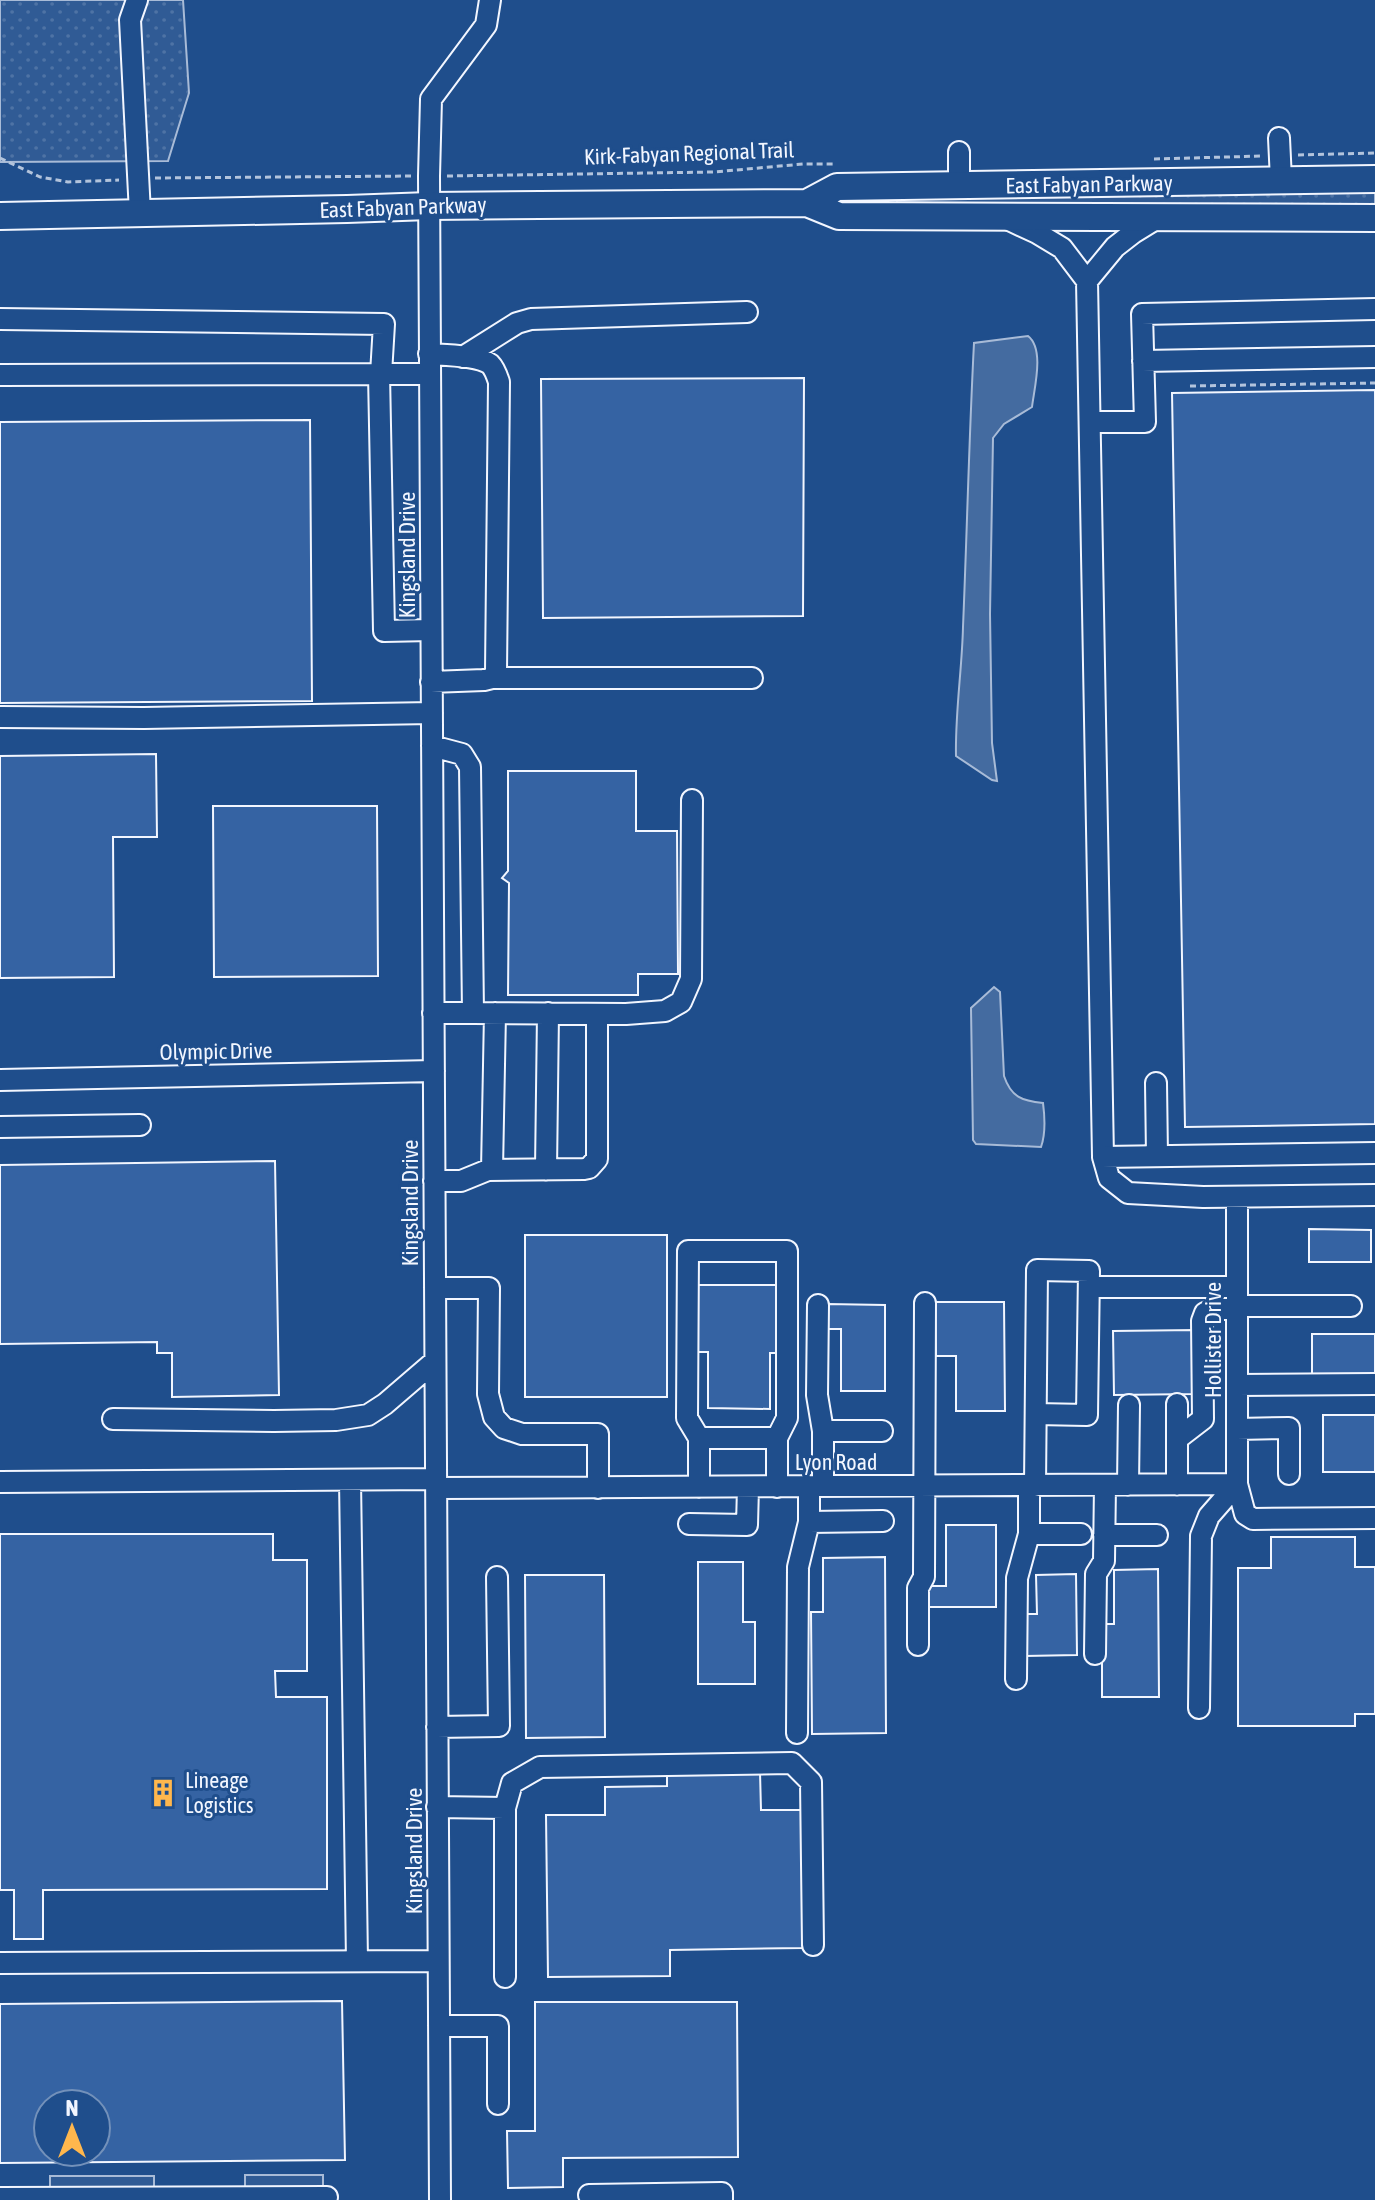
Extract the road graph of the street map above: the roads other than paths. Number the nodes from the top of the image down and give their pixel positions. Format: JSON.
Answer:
{"nodes":[{"id":1,"x":137,"y":0,"type":"edge"},
{"id":2,"x":490,"y":0,"type":"edge"},
{"id":3,"x":1279,"y":138,"type":"dead end"},
{"id":4,"x":959,"y":152,"type":"dead end"},
{"id":5,"x":1375,"y":179,"type":"edge"},
{"id":6,"x":1281,"y":180,"type":"junction"},
{"id":7,"x":959,"y":186,"type":"junction"},
{"id":8,"x":807,"y":203,"type":"junction"},
{"id":9,"x":429,"y":206,"type":"junction"},
{"id":10,"x":140,"y":213,"type":"junction"},
{"id":11,"x":0,"y":216,"type":"edge"},
{"id":12,"x":1001,"y":217,"type":"junction"},
{"id":13,"x":1159,"y":217,"type":"junction"},
{"id":14,"x":1375,"y":218,"type":"edge"},
{"id":15,"x":1087,"y":281,"type":"junction"},
{"id":16,"x":1375,"y":309,"type":"edge"},
{"id":17,"x":747,"y":312,"type":"dead end"},
{"id":18,"x":0,"y":319,"type":"edge"},
{"id":19,"x":463,"y":357,"type":"junction"},
{"id":20,"x":1375,"y":357,"type":"edge"},
{"id":21,"x":1143,"y":361,"type":"junction"},
{"id":22,"x":430,"y":364,"type":"junction"},
{"id":23,"x":380,"y":374,"type":"junction"},
{"id":24,"x":0,"y":375,"type":"edge"},
{"id":25,"x":1090,"y":422,"type":"junction"},
{"id":26,"x":431,"y":630,"type":"junction"},
{"id":27,"x":492,"y":678,"type":"junction"},
{"id":28,"x":752,"y":678,"type":"dead end"},
{"id":29,"x":431,"y":682,"type":"junction"},
{"id":30,"x":432,"y":713,"type":"junction"},
{"id":31,"x":0,"y":717,"type":"edge"},
{"id":32,"x":432,"y":746,"type":"junction"},
{"id":33,"x":692,"y":800,"type":"dead end"},
{"id":34,"x":433,"y":1013,"type":"junction"},
{"id":35,"x":473,"y":1013,"type":"junction"},
{"id":36,"x":495,"y":1013,"type":"junction"},
{"id":37,"x":548,"y":1013,"type":"junction"},
{"id":38,"x":597,"y":1014,"type":"junction"},
{"id":39,"x":434,"y":1071,"type":"junction"},
{"id":40,"x":0,"y":1080,"type":"edge"},
{"id":41,"x":1156,"y":1083,"type":"dead end"},
{"id":42,"x":140,"y":1125,"type":"dead end"},
{"id":43,"x":0,"y":1127,"type":"edge"},
{"id":44,"x":1375,"y":1153,"type":"edge"},
{"id":45,"x":1157,"y":1156,"type":"junction"},
{"id":46,"x":1103,"y":1157,"type":"junction"},
{"id":47,"x":492,"y":1170,"type":"junction"},
{"id":48,"x":546,"y":1170,"type":"junction"},
{"id":49,"x":434,"y":1181,"type":"junction"},
{"id":50,"x":1375,"y":1195,"type":"edge"},
{"id":51,"x":1237,"y":1197,"type":"junction"},
{"id":52,"x":1089,"y":1287,"type":"junction"},
{"id":53,"x":435,"y":1288,"type":"junction"},
{"id":54,"x":1236,"y":1301,"type":"junction"},
{"id":55,"x":925,"y":1303,"type":"dead end"},
{"id":56,"x":818,"y":1305,"type":"dead end"},
{"id":57,"x":1351,"y":1306,"type":"dead end"},
{"id":58,"x":435,"y":1361,"type":"junction"},
{"id":59,"x":1375,"y":1384,"type":"edge"},
{"id":60,"x":1237,"y":1385,"type":"junction"},
{"id":61,"x":1177,"y":1404,"type":"dead end"},
{"id":62,"x":1129,"y":1405,"type":"dead end"},
{"id":63,"x":1036,"y":1414,"type":"junction"},
{"id":64,"x":113,"y":1419,"type":"dead end"},
{"id":65,"x":1237,"y":1429,"type":"junction"},
{"id":66,"x":823,"y":1431,"type":"junction"},
{"id":67,"x":882,"y":1431,"type":"dead end"},
{"id":68,"x":699,"y":1438,"type":"junction"},
{"id":69,"x":777,"y":1438,"type":"junction"},
{"id":70,"x":1177,"y":1439,"type":"junction"},
{"id":71,"x":1289,"y":1474,"type":"dead end"},
{"id":72,"x":350,"y":1480,"type":"junction"},
{"id":73,"x":0,"y":1482,"type":"edge"},
{"id":74,"x":436,"y":1484,"type":"junction"},
{"id":75,"x":1237,"y":1484,"type":"junction"},
{"id":76,"x":1105,"y":1485,"type":"junction"},
{"id":77,"x":1128,"y":1485,"type":"junction"},
{"id":78,"x":1177,"y":1485,"type":"junction"},
{"id":79,"x":816,"y":1486,"type":"junction"},
{"id":80,"x":924,"y":1486,"type":"junction"},
{"id":81,"x":1032,"y":1486,"type":"junction"},
{"id":82,"x":699,"y":1487,"type":"junction"},
{"id":83,"x":748,"y":1487,"type":"junction"},
{"id":84,"x":777,"y":1487,"type":"junction"},
{"id":85,"x":598,"y":1488,"type":"junction"},
{"id":86,"x":1375,"y":1518,"type":"edge"},
{"id":87,"x":883,"y":1521,"type":"dead end"},
{"id":88,"x":809,"y":1522,"type":"junction"},
{"id":89,"x":689,"y":1524,"type":"dead end"},
{"id":90,"x":1029,"y":1534,"type":"junction"},
{"id":91,"x":1081,"y":1534,"type":"dead end"},
{"id":92,"x":1104,"y":1535,"type":"junction"},
{"id":93,"x":1157,"y":1535,"type":"dead end"},
{"id":94,"x":497,"y":1577,"type":"dead end"},
{"id":95,"x":918,"y":1645,"type":"dead end"},
{"id":96,"x":1095,"y":1654,"type":"dead end"},
{"id":97,"x":1016,"y":1679,"type":"dead end"},
{"id":98,"x":1199,"y":1708,"type":"dead end"},
{"id":99,"x":437,"y":1727,"type":"junction"},
{"id":100,"x":797,"y":1733,"type":"dead end"},
{"id":101,"x":437,"y":1807,"type":"junction"},
{"id":102,"x":505,"y":1808,"type":"junction"},
{"id":103,"x":813,"y":1945,"type":"dead end"},
{"id":104,"x":357,"y":1961,"type":"junction"},
{"id":105,"x":438,"y":1961,"type":"junction"},
{"id":106,"x":0,"y":1963,"type":"edge"},
{"id":107,"x":505,"y":1977,"type":"dead end"},
{"id":108,"x":439,"y":2026,"type":"junction"},
{"id":109,"x":498,"y":2104,"type":"dead end"},
{"id":110,"x":589,"y":2195,"type":"dead end"},
{"id":111,"x":327,"y":2197,"type":"dead end"},
{"id":112,"x":2,"y":2199,"type":"edge"},
{"id":113,"x":198,"y":2199,"type":"edge"},
{"id":114,"x":440,"y":2200,"type":"edge"},
{"id":115,"x":722,"y":2200,"type":"edge"}],
"edges":[{"from":1,"to":10,"type":"street"},
{"from":2,"to":9,"type":"street","name":"Kingsland Drive"},
{"from":3,"to":6,"type":"street"},
{"from":4,"to":7,"type":"street"},
{"from":5,"to":6,"type":"main road","name":"East Fabyan Parkway"},
{"from":6,"to":7,"type":"main road","name":"East Fabyan Parkway"},
{"from":7,"to":8,"type":"main road","name":"East Fabyan Parkway"},
{"from":8,"to":9,"type":"main road","name":"East Fabyan Parkway"},
{"from":8,"to":12,"type":"main road","name":"East Fabyan Parkway"},
{"from":9,"to":10,"type":"main road","name":"East Fabyan Parkway"},
{"from":9,"to":22,"type":"street","name":"Kingsland Drive"},
{"from":10,"to":11,"type":"main road","name":"East Fabyan Parkway"},
{"from":12,"to":13,"type":"main road","name":"East Fabyan Parkway"},
{"from":12,"to":15,"type":"street"},
{"from":13,"to":14,"type":"main road","name":"East Fabyan Parkway"},
{"from":13,"to":15,"type":"street"},
{"from":15,"to":25,"type":"street"},
{"from":16,"to":21,"type":"street"},
{"from":17,"to":19,"type":"street"},
{"from":18,"to":23,"type":"street"},
{"from":19,"to":22,"type":"street"},
{"from":19,"to":27,"type":"street"},
{"from":20,"to":21,"type":"street"},
{"from":21,"to":25,"type":"street"},
{"from":22,"to":23,"type":"street"},
{"from":22,"to":26,"type":"street","name":"Kingsland Drive"},
{"from":23,"to":24,"type":"street"},
{"from":23,"to":26,"type":"street"},
{"from":25,"to":46,"type":"street"},
{"from":26,"to":29,"type":"street","name":"Kingsland Drive"},
{"from":27,"to":28,"type":"street"},
{"from":27,"to":29,"type":"street"},
{"from":29,"to":30,"type":"street","name":"Kingsland Drive"},
{"from":30,"to":31,"type":"street"},
{"from":30,"to":32,"type":"street","name":"Kingsland Drive"},
{"from":32,"to":34,"type":"street","name":"Kingsland Drive"},
{"from":32,"to":35,"type":"street"},
{"from":33,"to":38,"type":"street"},
{"from":34,"to":35,"type":"street"},
{"from":34,"to":39,"type":"street","name":"Kingsland Drive"},
{"from":35,"to":36,"type":"street"},
{"from":36,"to":37,"type":"street"},
{"from":36,"to":47,"type":"street"},
{"from":37,"to":38,"type":"street"},
{"from":37,"to":48,"type":"street"},
{"from":38,"to":48,"type":"street"},
{"from":39,"to":40,"type":"street","name":"Olympic Drive"},
{"from":39,"to":49,"type":"street","name":"Kingsland Drive"},
{"from":41,"to":45,"type":"street"},
{"from":42,"to":43,"type":"street"},
{"from":44,"to":45,"type":"street"},
{"from":45,"to":46,"type":"street"},
{"from":46,"to":51,"type":"street"},
{"from":47,"to":48,"type":"street"},
{"from":47,"to":49,"type":"street"},
{"from":49,"to":53,"type":"street","name":"Kingsland Drive"},
{"from":50,"to":51,"type":"street"},
{"from":51,"to":54,"type":"street","name":"Hollister Drive"},
{"from":52,"to":54,"type":"street"},
{"from":52,"to":63,"type":"street"},
{"from":52,"to":63,"type":"street"},
{"from":53,"to":58,"type":"street","name":"Kingsland Drive"},
{"from":53,"to":85,"type":"street"},
{"from":54,"to":57,"type":"street"},
{"from":54,"to":60,"type":"street","name":"Hollister Drive"},
{"from":54,"to":70,"type":"street"},
{"from":55,"to":80,"type":"street"},
{"from":56,"to":66,"type":"street"},
{"from":58,"to":64,"type":"street"},
{"from":58,"to":74,"type":"street","name":"Kingsland Drive"},
{"from":59,"to":60,"type":"street"},
{"from":60,"to":65,"type":"street","name":"Hollister Drive"},
{"from":61,"to":70,"type":"street"},
{"from":62,"to":77,"type":"street"},
{"from":63,"to":81,"type":"street"},
{"from":65,"to":71,"type":"street"},
{"from":65,"to":75,"type":"street","name":"Hollister Drive"},
{"from":66,"to":67,"type":"street"},
{"from":66,"to":79,"type":"street"},
{"from":68,"to":69,"type":"street"},
{"from":68,"to":69,"type":"street"},
{"from":68,"to":82,"type":"street"},
{"from":69,"to":84,"type":"street"},
{"from":70,"to":78,"type":"street"},
{"from":72,"to":73,"type":"street","name":"Lyon Road"},
{"from":72,"to":74,"type":"street","name":"Lyon Road"},
{"from":72,"to":104,"type":"street"},
{"from":74,"to":85,"type":"street","name":"Lyon Road"},
{"from":74,"to":99,"type":"street","name":"Kingsland Drive"},
{"from":75,"to":78,"type":"street","name":"Lyon Road"},
{"from":75,"to":86,"type":"street"},
{"from":75,"to":98,"type":"street"},
{"from":76,"to":77,"type":"street","name":"Lyon Road"},
{"from":76,"to":81,"type":"street","name":"Lyon Road"},
{"from":76,"to":92,"type":"street"},
{"from":77,"to":78,"type":"street","name":"Lyon Road"},
{"from":79,"to":80,"type":"street","name":"Lyon Road"},
{"from":79,"to":84,"type":"street","name":"Lyon Road"},
{"from":79,"to":88,"type":"street"},
{"from":80,"to":81,"type":"street","name":"Lyon Road"},
{"from":80,"to":95,"type":"street"},
{"from":81,"to":90,"type":"street"},
{"from":82,"to":83,"type":"street","name":"Lyon Road"},
{"from":82,"to":85,"type":"street","name":"Lyon Road"},
{"from":83,"to":84,"type":"street","name":"Lyon Road"},
{"from":83,"to":89,"type":"street"},
{"from":87,"to":88,"type":"street"},
{"from":88,"to":100,"type":"street"},
{"from":90,"to":91,"type":"street"},
{"from":90,"to":97,"type":"street"},
{"from":92,"to":93,"type":"street"},
{"from":92,"to":96,"type":"street"},
{"from":94,"to":99,"type":"street"},
{"from":99,"to":101,"type":"street","name":"Kingsland Drive"},
{"from":101,"to":102,"type":"street"},
{"from":101,"to":105,"type":"street","name":"Kingsland Drive"},
{"from":102,"to":103,"type":"street"},
{"from":102,"to":107,"type":"street"},
{"from":104,"to":105,"type":"street"},
{"from":104,"to":106,"type":"street"},
{"from":105,"to":108,"type":"street","name":"Kingsland Drive"},
{"from":108,"to":109,"type":"street"},
{"from":108,"to":114,"type":"street","name":"Kingsland Drive"},
{"from":110,"to":115,"type":"street"},
{"from":111,"to":113,"type":"street"},
{"from":112,"to":113,"type":"street"}]}
